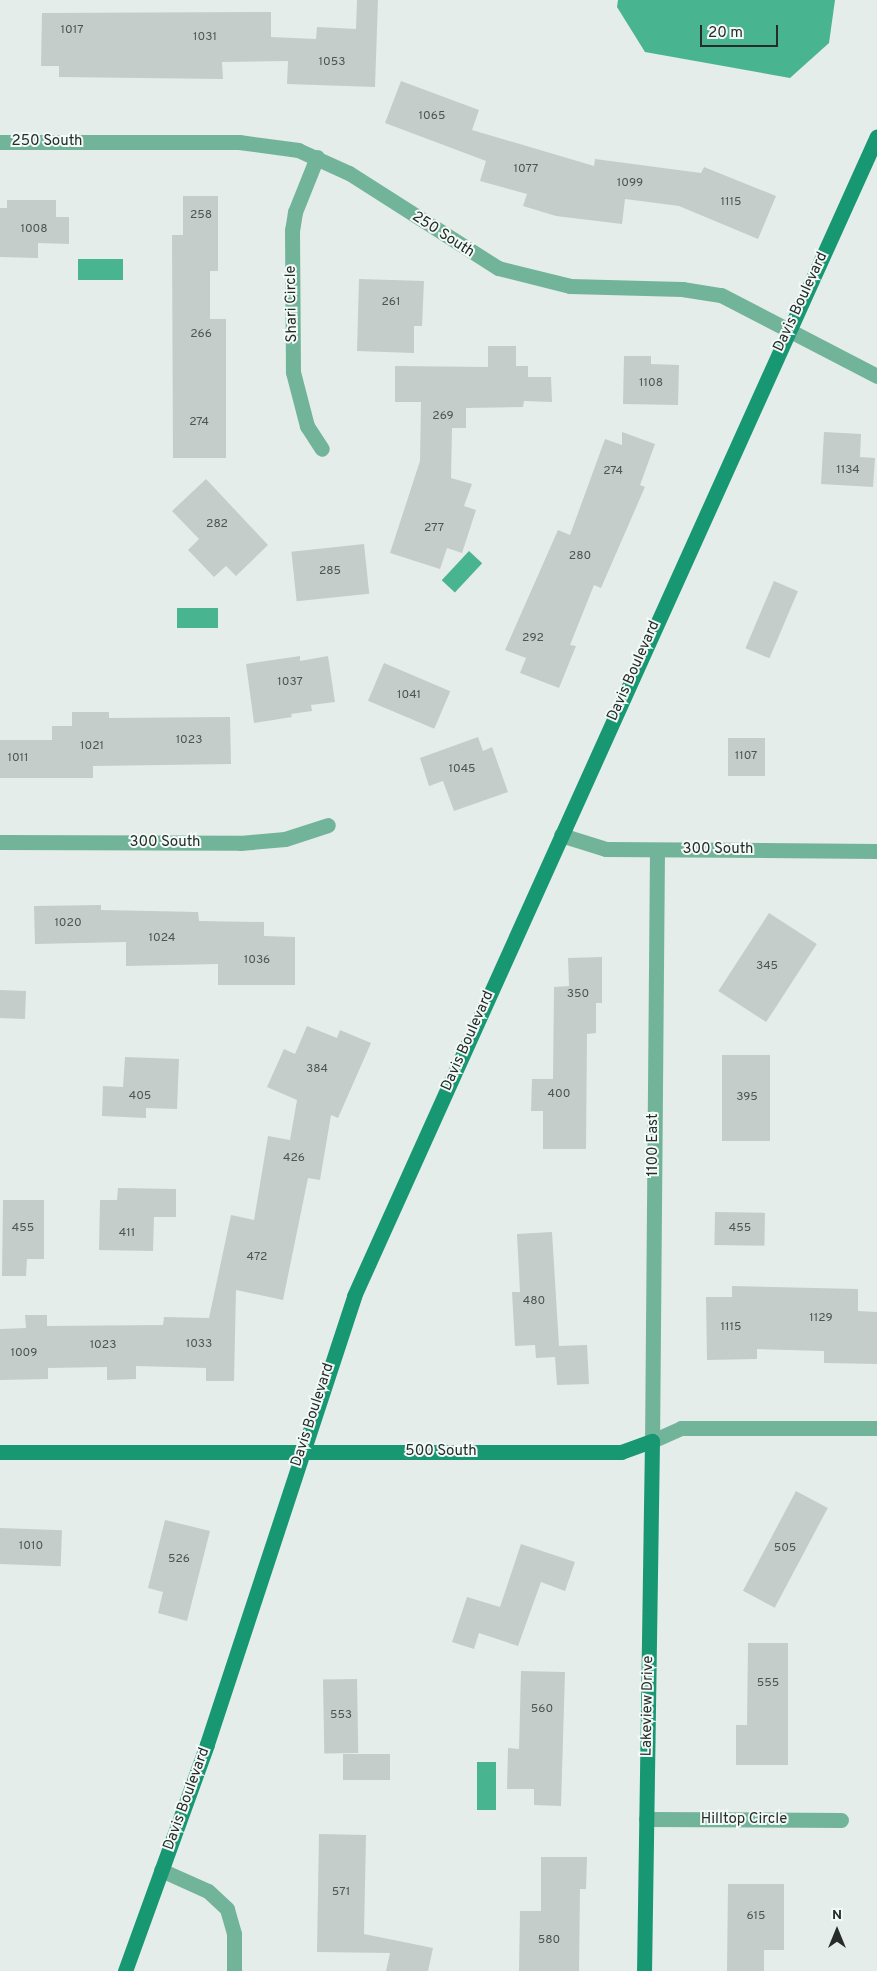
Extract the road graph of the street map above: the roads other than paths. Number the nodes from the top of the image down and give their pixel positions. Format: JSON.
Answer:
{"nodes":[{"id":1,"x":877,"y":136,"type":"edge"},
{"id":2,"x":0,"y":142,"type":"edge"},
{"id":3,"x":317,"y":157,"type":"junction"},
{"id":4,"x":788,"y":330,"type":"junction"},
{"id":5,"x":877,"y":376,"type":"edge"},
{"id":6,"x":322,"y":449,"type":"dead end"},
{"id":7,"x":328,"y":824,"type":"dead end"},
{"id":8,"x":561,"y":835,"type":"junction"},
{"id":9,"x":0,"y":842,"type":"edge"},
{"id":10,"x":657,"y":850,"type":"junction"},
{"id":11,"x":877,"y":851,"type":"edge"},
{"id":12,"x":877,"y":1428,"type":"edge"},
{"id":13,"x":652,"y":1440,"type":"junction"},
{"id":14,"x":302,"y":1451,"type":"junction"},
{"id":15,"x":0,"y":1452,"type":"edge"},
{"id":16,"x":646,"y":1819,"type":"junction"},
{"id":17,"x":841,"y":1820,"type":"dead end"},
{"id":18,"x":161,"y":1870,"type":"junction"},
{"id":19,"x":125,"y":1971,"type":"edge"},
{"id":20,"x":234,"y":1971,"type":"edge"},
{"id":21,"x":644,"y":1971,"type":"edge"}],
"edges":[{"from":1,"to":4,"type":"street","name":"Davis Boulevard"},
{"from":2,"to":3,"type":"street","name":"250 South"},
{"from":3,"to":4,"type":"street","name":"250 South"},
{"from":3,"to":6,"type":"street","name":"Shari Circle"},
{"from":4,"to":5,"type":"street","name":"250 South"},
{"from":4,"to":8,"type":"street","name":"Davis Boulevard"},
{"from":7,"to":9,"type":"street","name":"300 South"},
{"from":8,"to":10,"type":"street","name":"300 South"},
{"from":8,"to":14,"type":"street","name":"Davis Boulevard"},
{"from":10,"to":11,"type":"street","name":"300 South"},
{"from":10,"to":13,"type":"street","name":"1100 East"},
{"from":12,"to":13,"type":"street","name":"500 South"},
{"from":13,"to":14,"type":"street","name":"500 South"},
{"from":13,"to":16,"type":"street","name":"Lakeview Drive"},
{"from":14,"to":15,"type":"street","name":"500 South"},
{"from":14,"to":18,"type":"street","name":"Davis Boulevard"},
{"from":16,"to":17,"type":"street","name":"Hilltop Circle"},
{"from":16,"to":21,"type":"street","name":"Lakeview Drive"},
{"from":18,"to":19,"type":"street","name":"Davis Boulevard"},
{"from":18,"to":20,"type":"street"}]}
